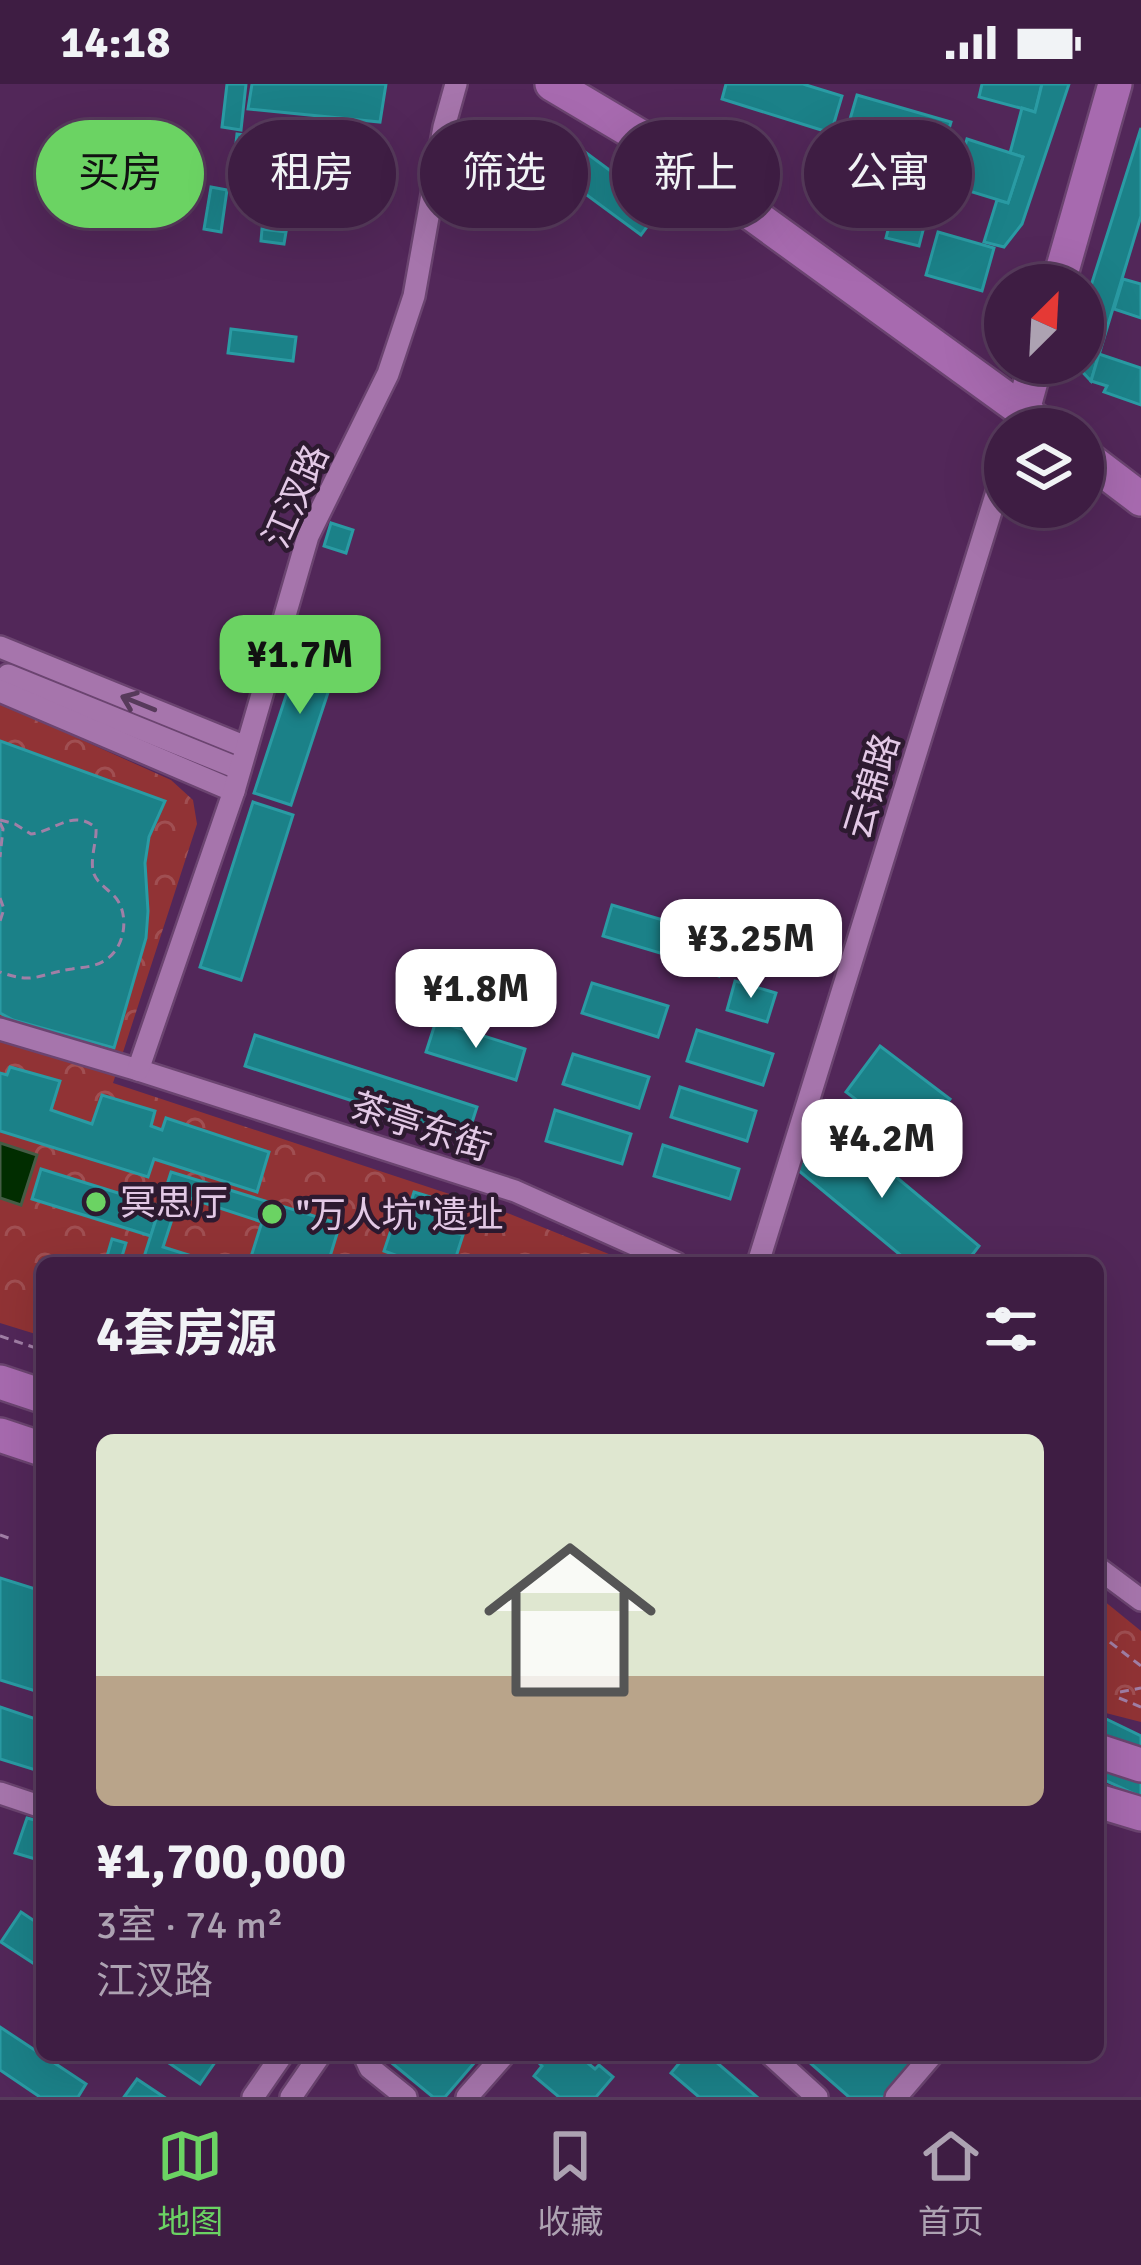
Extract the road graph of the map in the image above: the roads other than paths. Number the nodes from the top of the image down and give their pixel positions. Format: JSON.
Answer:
{"nodes":[{"id":1,"x":456,"y":84,"type":"edge"},
{"id":2,"x":552,"y":84,"type":"edge"},
{"id":3,"x":1115,"y":84,"type":"edge"},
{"id":4,"x":1064,"y":264,"type":"edge"},
{"id":5,"x":1010,"y":408,"type":"edge"},
{"id":6,"x":1104,"y":471,"type":"edge"},
{"id":7,"x":1141,"y":499,"type":"edge"},
{"id":8,"x":986,"y":528,"type":"edge"},
{"id":9,"x":0,"y":647,"type":"edge"},
{"id":10,"x":4,"y":683,"type":"edge"},
{"id":11,"x":240,"y":769,"type":"junction"},
{"id":12,"x":0,"y":1029,"type":"edge"},
{"id":13,"x":139,"y":1070,"type":"junction"},
{"id":14,"x":663,"y":1257,"type":"edge"},
{"id":15,"x":760,"y":1257,"type":"edge"},
{"id":16,"x":0,"y":1382,"type":"edge"},
{"id":17,"x":36,"y":1394,"type":"edge"},
{"id":18,"x":0,"y":1435,"type":"edge"},
{"id":19,"x":36,"y":1447,"type":"edge"},
{"id":20,"x":1104,"y":1572,"type":"edge"},
{"id":21,"x":1141,"y":1600,"type":"edge"},
{"id":22,"x":1104,"y":1753,"type":"edge"},
{"id":23,"x":1141,"y":1765,"type":"edge"},
{"id":24,"x":0,"y":1793,"type":"edge"},
{"id":25,"x":1104,"y":1803,"type":"edge"},
{"id":26,"x":36,"y":1805,"type":"edge"},
{"id":27,"x":1141,"y":1814,"type":"edge"},
{"id":28,"x":278,"y":2061,"type":"edge"},
{"id":29,"x":316,"y":2061,"type":"edge"},
{"id":30,"x":367,"y":2061,"type":"edge"},
{"id":31,"x":498,"y":2061,"type":"edge"},
{"id":32,"x":778,"y":2061,"type":"edge"},
{"id":33,"x":927,"y":2061,"type":"edge"},
{"id":34,"x":253,"y":2097,"type":"edge"},
{"id":35,"x":291,"y":2097,"type":"edge"},
{"id":36,"x":406,"y":2097,"type":"edge"},
{"id":37,"x":467,"y":2097,"type":"edge"},
{"id":38,"x":818,"y":2097,"type":"edge"},
{"id":39,"x":896,"y":2097,"type":"edge"}],
"edges":[{"from":1,"to":11,"type":"street","name":"江汊路"},
{"from":2,"to":5,"type":"main road"},
{"from":3,"to":4,"type":"main road"},
{"from":6,"to":7,"type":"main road"},
{"from":8,"to":15,"type":"street","name":"云锦路"},
{"from":11,"to":9,"type":"street","one_way":true},
{"from":10,"to":11,"type":"street"},
{"from":11,"to":13,"type":"street","name":"江汊路"},
{"from":12,"to":13,"type":"street","name":"茶亭东街"},
{"from":13,"to":14,"type":"street","name":"茶亭东街"},
{"from":16,"to":17,"type":"main road"},
{"from":18,"to":19,"type":"main road"},
{"from":20,"to":21,"type":"street"},
{"from":22,"to":23,"type":"main road"},
{"from":24,"to":26,"type":"street"},
{"from":25,"to":27,"type":"main road"},
{"from":28,"to":34,"type":"street"},
{"from":29,"to":35,"type":"street"},
{"from":30,"to":36,"type":"street"},
{"from":31,"to":37,"type":"street"},
{"from":32,"to":38,"type":"street"},
{"from":33,"to":39,"type":"street"}]}
